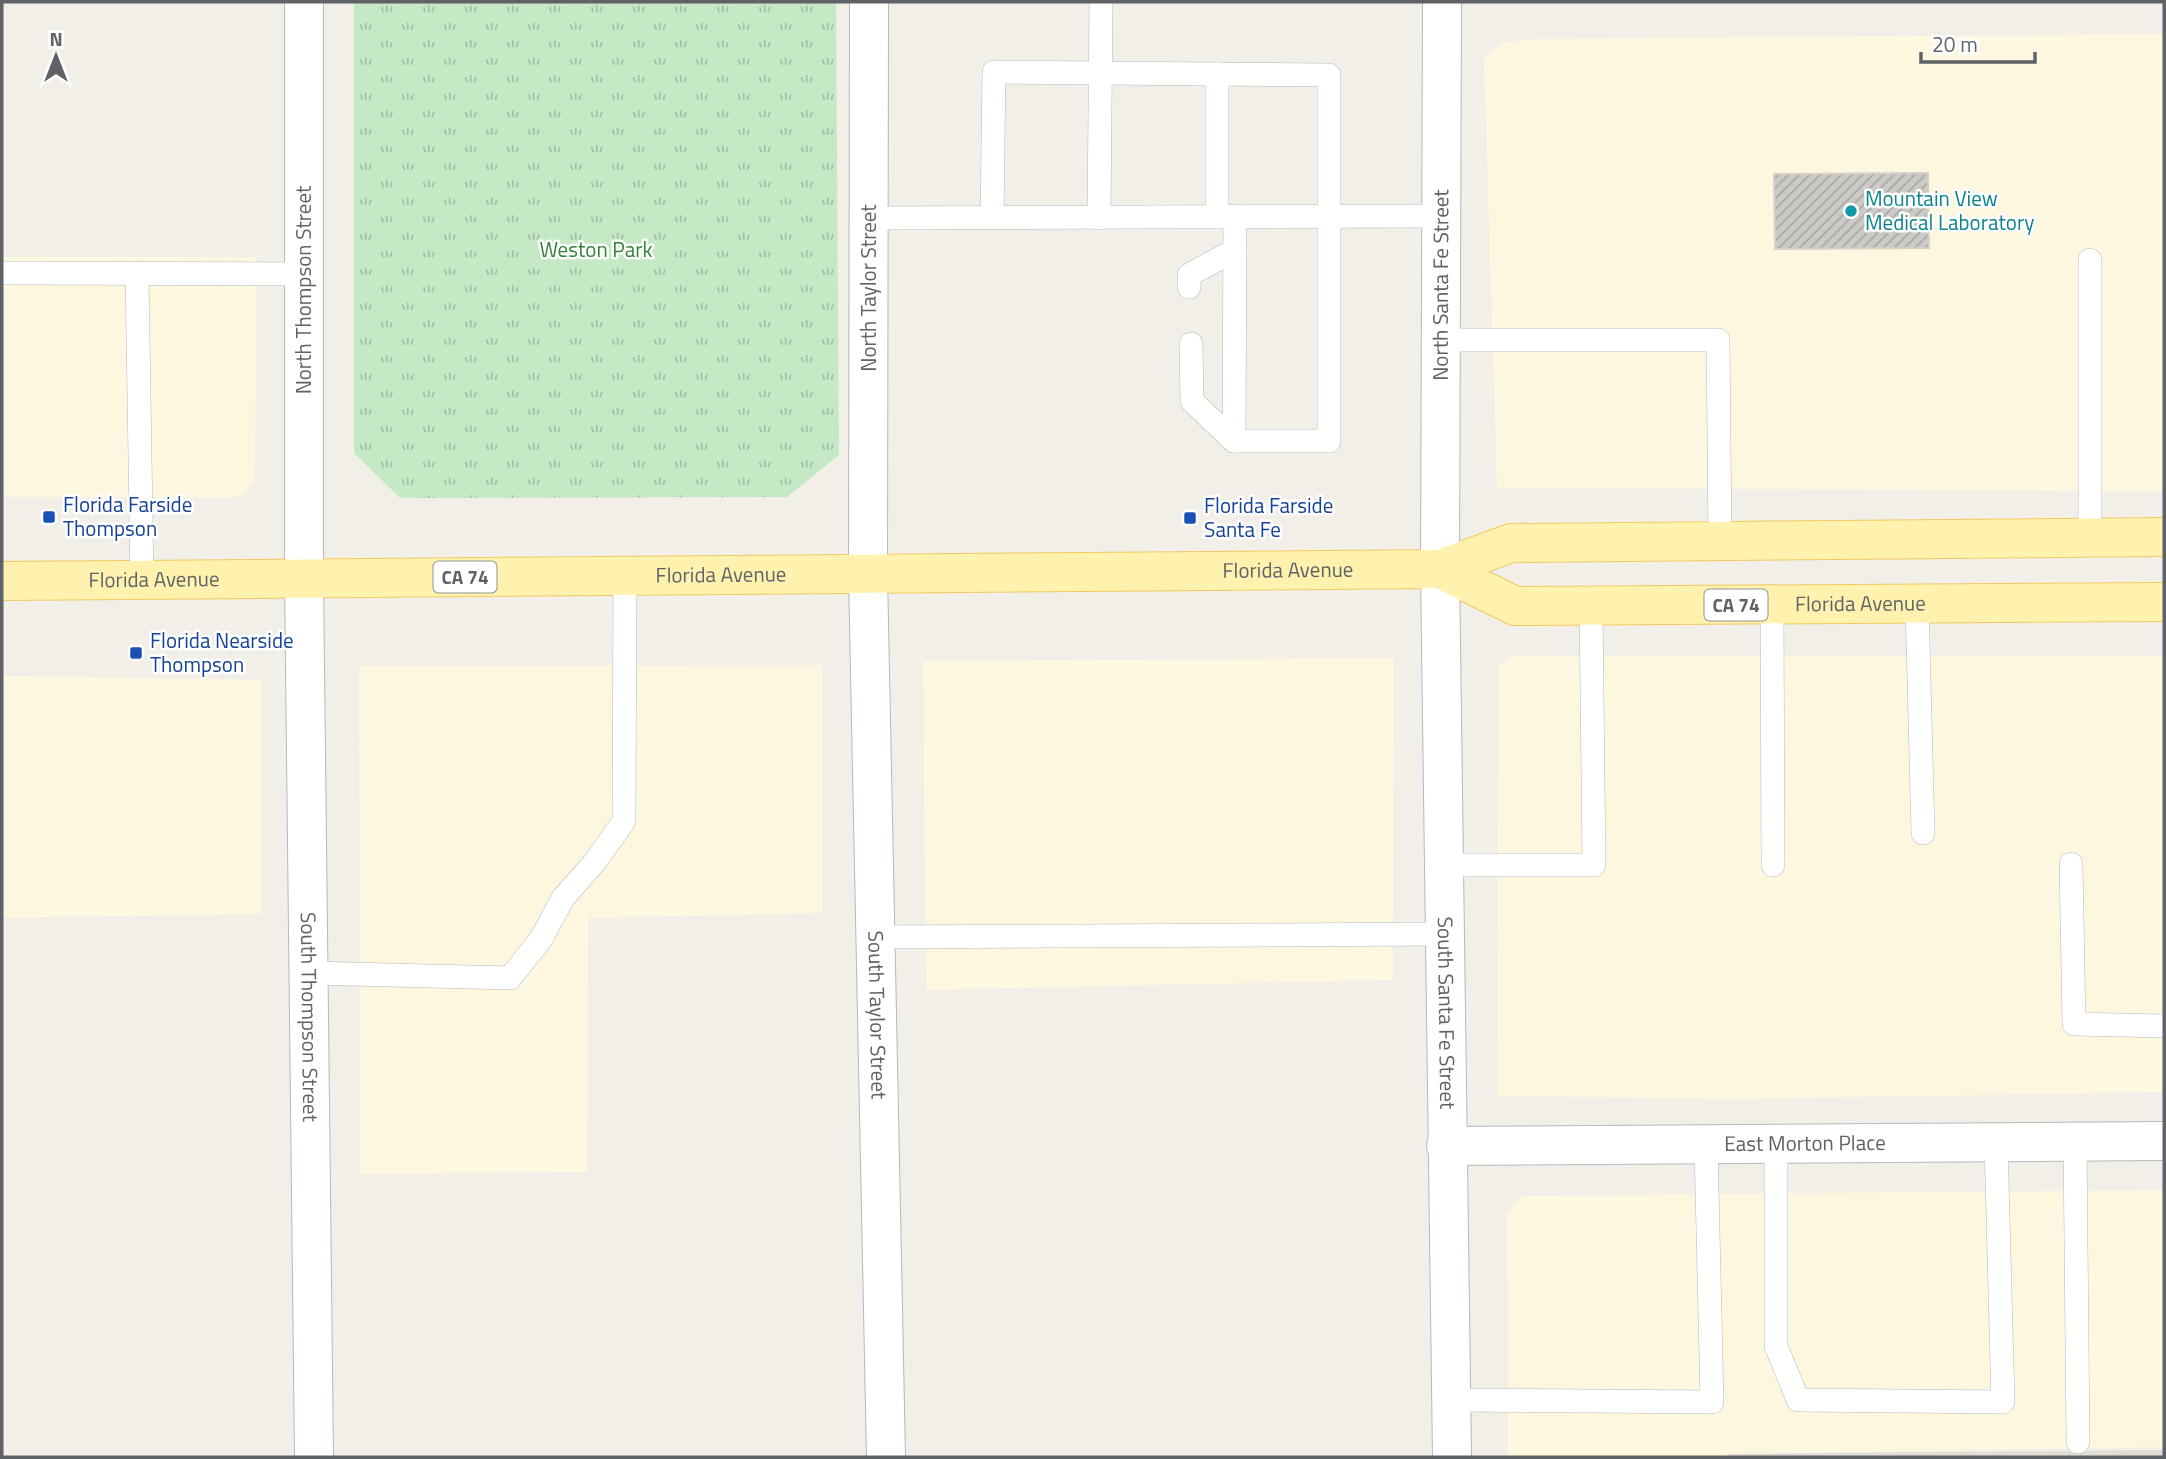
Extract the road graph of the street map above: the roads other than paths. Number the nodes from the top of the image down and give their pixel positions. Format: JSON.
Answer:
{"nodes":[{"id":1,"x":304,"y":2,"type":"edge"},
{"id":2,"x":869,"y":2,"type":"edge"},
{"id":3,"x":1101,"y":2,"type":"edge"},
{"id":4,"x":1442,"y":2,"type":"edge"},
{"id":5,"x":1102,"y":72,"type":"junction"},
{"id":6,"x":1217,"y":74,"type":"junction"},
{"id":7,"x":1330,"y":216,"type":"junction"},
{"id":8,"x":1442,"y":216,"type":"junction"},
{"id":9,"x":1226,"y":217,"type":"junction"},
{"id":10,"x":869,"y":218,"type":"junction"},
{"id":11,"x":992,"y":218,"type":"junction"},
{"id":12,"x":1099,"y":218,"type":"junction"},
{"id":13,"x":1236,"y":250,"type":"junction"},
{"id":14,"x":2091,"y":260,"type":"dead end"},
{"id":15,"x":2,"y":274,"type":"edge"},
{"id":16,"x":137,"y":274,"type":"junction"},
{"id":17,"x":304,"y":274,"type":"junction"},
{"id":18,"x":1189,"y":287,"type":"dead end"},
{"id":19,"x":1441,"y":340,"type":"junction"},
{"id":20,"x":1191,"y":344,"type":"dead end"},
{"id":21,"x":1234,"y":441,"type":"junction"},
{"id":22,"x":2091,"y":537,"type":"junction"},
{"id":23,"x":2164,"y":537,"type":"edge"},
{"id":24,"x":1720,"y":541,"type":"junction"},
{"id":25,"x":1440,"y":569,"type":"junction"},
{"id":26,"x":868,"y":574,"type":"junction"},
{"id":27,"x":625,"y":576,"type":"junction"},
{"id":28,"x":304,"y":578,"type":"junction"},
{"id":29,"x":2,"y":580,"type":"edge"},
{"id":30,"x":142,"y":580,"type":"junction"},
{"id":31,"x":2164,"y":602,"type":"edge"},
{"id":32,"x":1772,"y":604,"type":"junction"},
{"id":33,"x":1917,"y":604,"type":"junction"},
{"id":34,"x":1591,"y":606,"type":"junction"},
{"id":35,"x":1923,"y":832,"type":"dead end"},
{"id":36,"x":1443,"y":864,"type":"junction"},
{"id":37,"x":1773,"y":864,"type":"dead end"},
{"id":38,"x":2071,"y":864,"type":"dead end"},
{"id":39,"x":1443,"y":934,"type":"junction"},
{"id":40,"x":875,"y":937,"type":"junction"},
{"id":41,"x":309,"y":973,"type":"junction"},
{"id":42,"x":2164,"y":1026,"type":"edge"},
{"id":43,"x":2075,"y":1142,"type":"junction"},
{"id":44,"x":2164,"y":1142,"type":"edge"},
{"id":45,"x":1996,"y":1143,"type":"junction"},
{"id":46,"x":1776,"y":1144,"type":"junction"},
{"id":47,"x":1706,"y":1145,"type":"junction"},
{"id":48,"x":1446,"y":1146,"type":"junction"},
{"id":49,"x":1451,"y":1401,"type":"junction"},
{"id":50,"x":2078,"y":1442,"type":"dead end"},
{"id":51,"x":314,"y":1457,"type":"edge"},
{"id":52,"x":887,"y":1457,"type":"edge"},
{"id":53,"x":1452,"y":1457,"type":"edge"}],
"edges":[{"from":1,"to":17,"type":"street","name":"North Thompson Street"},
{"from":2,"to":10,"type":"street","name":"North Taylor Street"},
{"from":3,"to":5,"type":"lane"},
{"from":4,"to":8,"type":"street","name":"North Santa Fe Street"},
{"from":5,"to":6,"type":"lane"},
{"from":5,"to":11,"type":"lane"},
{"from":5,"to":12,"type":"lane"},
{"from":6,"to":7,"type":"lane"},
{"from":6,"to":9,"type":"lane"},
{"from":7,"to":8,"type":"lane"},
{"from":7,"to":9,"type":"lane"},
{"from":7,"to":21,"type":"lane"},
{"from":8,"to":19,"type":"street","name":"North Santa Fe Street"},
{"from":9,"to":12,"type":"lane"},
{"from":9,"to":13,"type":"lane"},
{"from":10,"to":11,"type":"lane"},
{"from":10,"to":26,"type":"street","name":"North Taylor Street"},
{"from":11,"to":12,"type":"lane"},
{"from":13,"to":18,"type":"lane"},
{"from":13,"to":21,"type":"lane"},
{"from":14,"to":22,"type":"lane"},
{"from":15,"to":16,"type":"lane"},
{"from":16,"to":17,"type":"lane"},
{"from":16,"to":30,"type":"lane"},
{"from":17,"to":28,"type":"street","name":"North Thompson Street"},
{"from":19,"to":24,"type":"lane"},
{"from":19,"to":25,"type":"street","name":"North Santa Fe Street"},
{"from":20,"to":21,"type":"lane"},
{"from":22,"to":23,"type":"main road","name":"Florida Avenue","number":"CA 74"},
{"from":22,"to":24,"type":"main road","name":"Florida Avenue","number":"CA 74"},
{"from":24,"to":25,"type":"main road","name":"Florida Avenue","number":"CA 74"},
{"from":25,"to":26,"type":"main road","name":"Florida Avenue","number":"CA 74"},
{"from":25,"to":34,"type":"main road","name":"Florida Avenue","number":"CA 74"},
{"from":25,"to":36,"type":"street","name":"South Santa Fe Street"},
{"from":26,"to":27,"type":"main road","name":"Florida Avenue","number":"CA 74"},
{"from":26,"to":40,"type":"street","name":"South Taylor Street"},
{"from":27,"to":28,"type":"main road","name":"Florida Avenue","number":"CA 74"},
{"from":27,"to":41,"type":"lane"},
{"from":28,"to":30,"type":"main road","name":"Florida Avenue","number":"CA 74"},
{"from":28,"to":41,"type":"street","name":"South Thompson Street"},
{"from":29,"to":30,"type":"main road","name":"Florida Avenue","number":"CA 74"},
{"from":31,"to":33,"type":"main road","name":"Florida Avenue","number":"CA 74"},
{"from":32,"to":33,"type":"main road","name":"Florida Avenue","number":"CA 74"},
{"from":32,"to":34,"type":"main road","name":"Florida Avenue","number":"CA 74"},
{"from":32,"to":37,"type":"lane"},
{"from":33,"to":35,"type":"lane"},
{"from":34,"to":36,"type":"lane"},
{"from":36,"to":39,"type":"street","name":"South Santa Fe Street"},
{"from":38,"to":42,"type":"lane"},
{"from":39,"to":40,"type":"lane"},
{"from":39,"to":48,"type":"street","name":"South Santa Fe Street"},
{"from":40,"to":52,"type":"street","name":"South Taylor Street"},
{"from":41,"to":51,"type":"street","name":"South Thompson Street"},
{"from":43,"to":44,"type":"street","name":"East Morton Place"},
{"from":43,"to":45,"type":"street","name":"East Morton Place"},
{"from":43,"to":50,"type":"lane"},
{"from":45,"to":46,"type":"street","name":"East Morton Place"},
{"from":45,"to":46,"type":"lane"},
{"from":46,"to":47,"type":"street","name":"East Morton Place"},
{"from":47,"to":48,"type":"street","name":"East Morton Place"},
{"from":47,"to":49,"type":"lane"},
{"from":48,"to":49,"type":"street","name":"South Santa Fe Street"},
{"from":49,"to":53,"type":"street","name":"South Santa Fe Street"}]}
